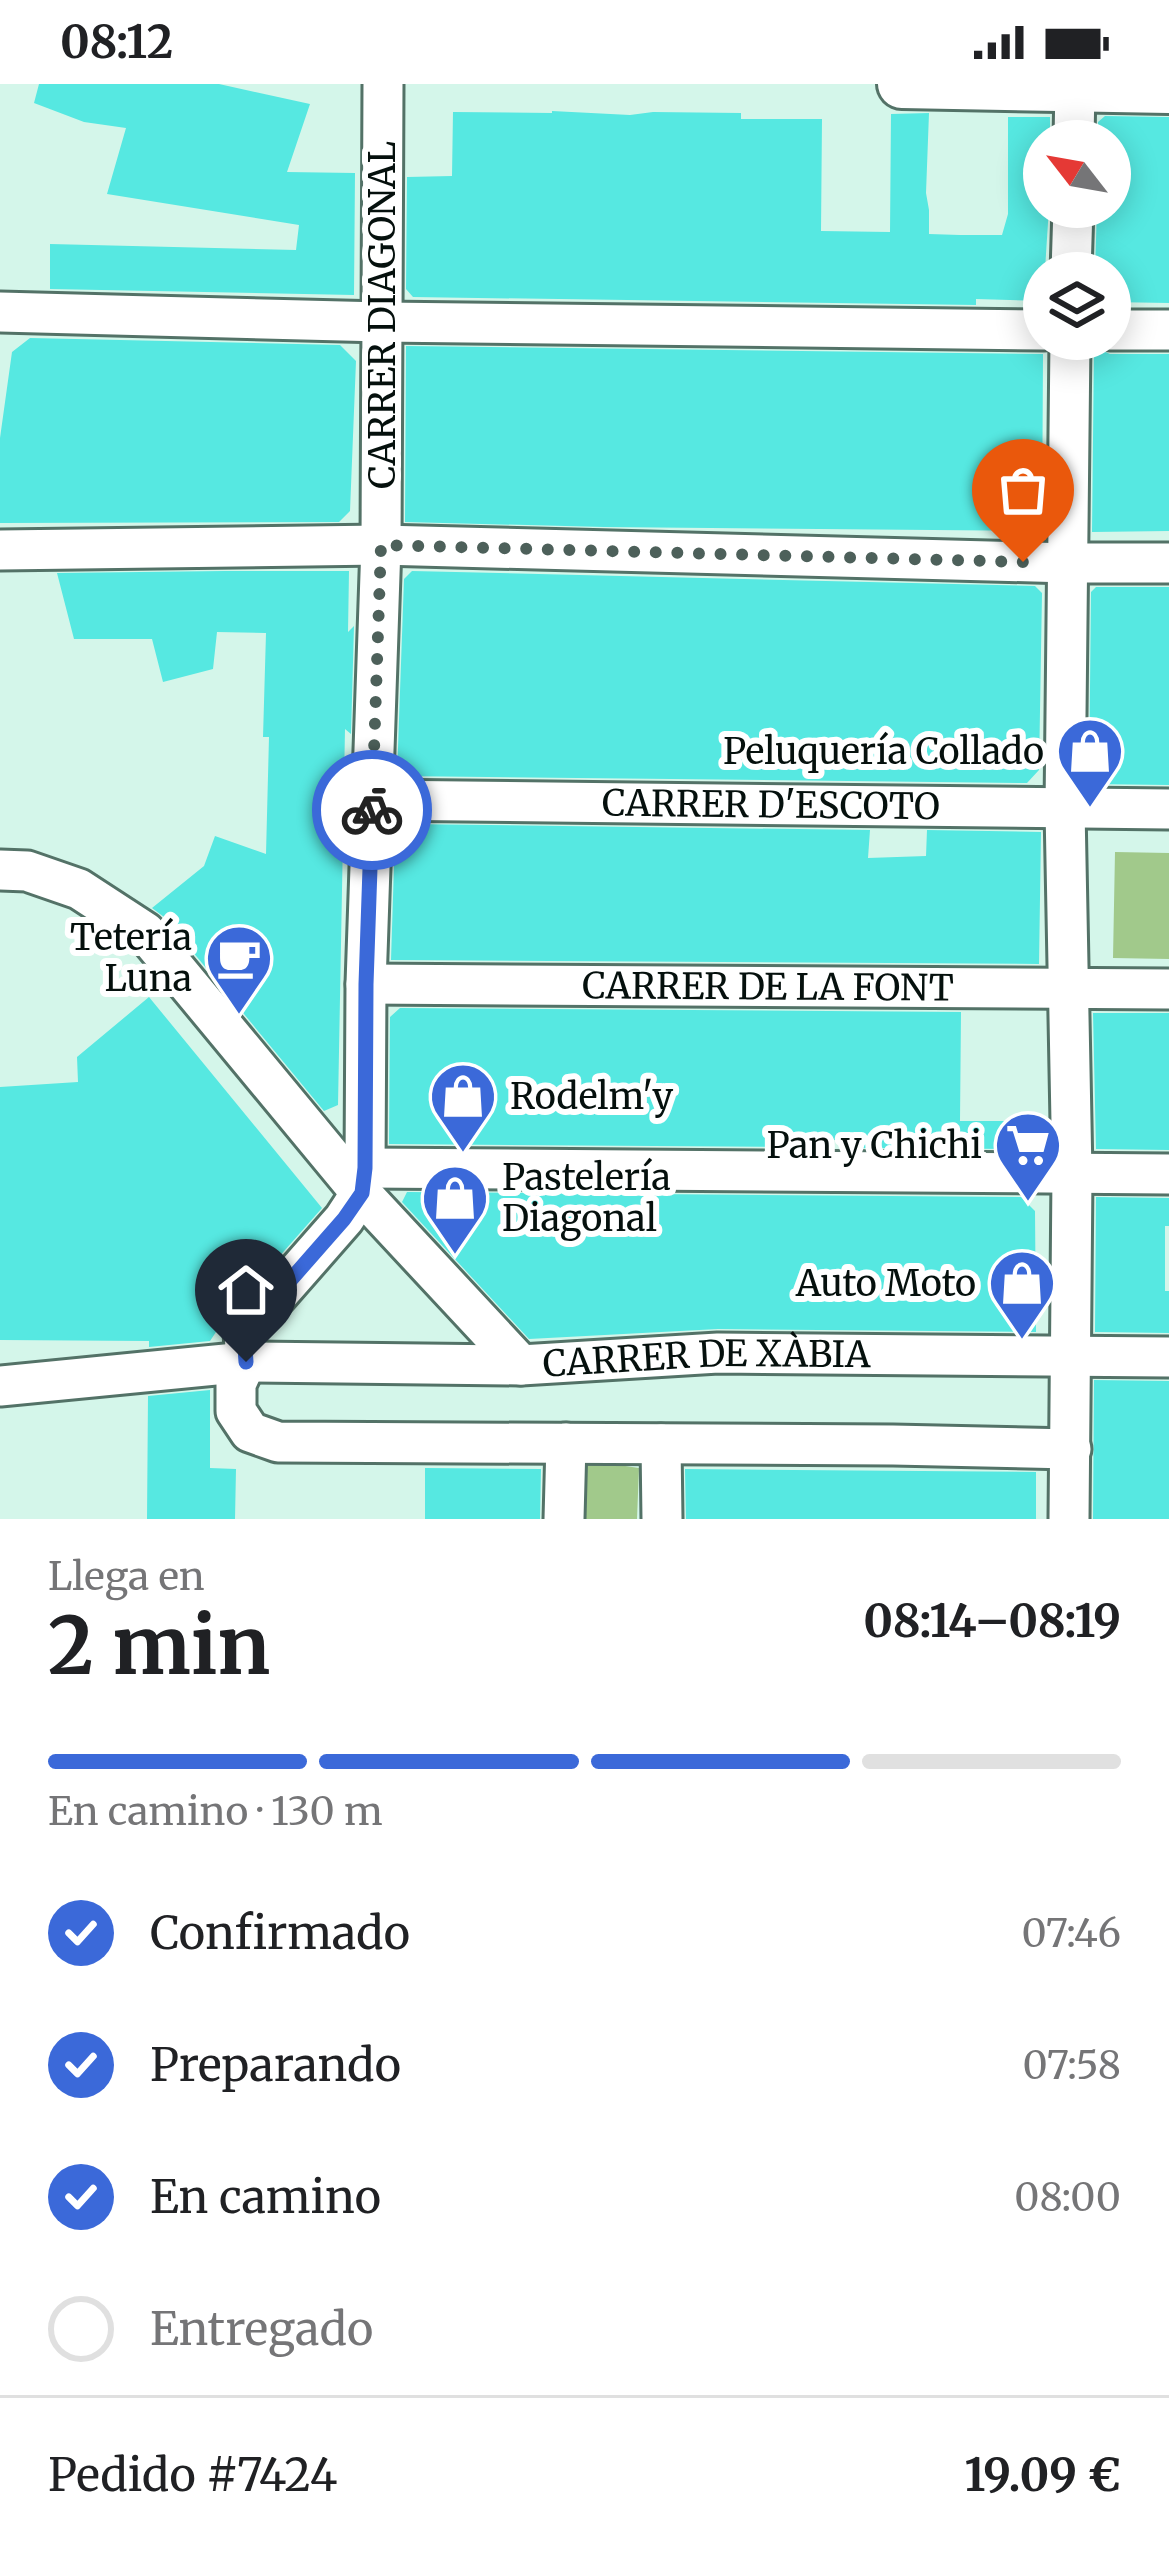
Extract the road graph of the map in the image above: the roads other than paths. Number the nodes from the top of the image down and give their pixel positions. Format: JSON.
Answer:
{"nodes":[{"id":1,"x":383,"y":84,"type":"edge"},
{"id":2,"x":902,"y":84,"type":"edge"},
{"id":3,"x":1075,"y":87,"type":"edge"},
{"id":4,"x":1169,"y":89,"type":"edge"},
{"id":5,"x":1074,"y":120,"type":"edge"},
{"id":6,"x":0,"y":312,"type":"edge"},
{"id":7,"x":382,"y":322,"type":"junction"},
{"id":8,"x":1023,"y":330,"type":"edge"},
{"id":9,"x":1131,"y":330,"type":"edge"},
{"id":10,"x":1169,"y":330,"type":"edge"},
{"id":11,"x":1070,"y":360,"type":"edge"},
{"id":12,"x":381,"y":545,"type":"junction"},
{"id":13,"x":0,"y":550,"type":"edge"},
{"id":14,"x":1069,"y":563,"type":"junction"},
{"id":15,"x":1169,"y":563,"type":"edge"},
{"id":16,"x":372,"y":800,"type":"junction"},
{"id":17,"x":1065,"y":809,"type":"junction"},
{"id":18,"x":1169,"y":809,"type":"edge"},
{"id":19,"x":0,"y":870,"type":"edge"},
{"id":20,"x":366,"y":984,"type":"junction"},
{"id":21,"x":1070,"y":988,"type":"junction"},
{"id":22,"x":1169,"y":989,"type":"edge"},
{"id":23,"x":1072,"y":1174,"type":"junction"},
{"id":24,"x":1169,"y":1174,"type":"edge"},
{"id":25,"x":363,"y":1180,"type":"junction"},
{"id":26,"x":1070,"y":1357,"type":"junction"},
{"id":27,"x":1169,"y":1358,"type":"edge"},
{"id":28,"x":246,"y":1362,"type":"junction"},
{"id":29,"x":521,"y":1365,"type":"junction"},
{"id":30,"x":0,"y":1386,"type":"edge"},
{"id":31,"x":566,"y":1443,"type":"junction"},
{"id":32,"x":661,"y":1444,"type":"junction"},
{"id":33,"x":1071,"y":1449,"type":"junction"},
{"id":34,"x":564,"y":1519,"type":"edge"},
{"id":35,"x":662,"y":1519,"type":"edge"},
{"id":36,"x":1069,"y":1519,"type":"edge"}],
"edges":[{"from":1,"to":7,"type":"street","name":"CARRER DIAGONAL"},
{"from":2,"to":3,"type":"main road"},
{"from":3,"to":4,"type":"main road"},
{"from":3,"to":5,"type":"street"},
{"from":6,"to":7,"type":"street"},
{"from":7,"to":8,"type":"street"},
{"from":7,"to":12,"type":"street","name":"CARRER DIAGONAL"},
{"from":9,"to":10,"type":"street"},
{"from":11,"to":14,"type":"street"},
{"from":12,"to":13,"type":"street"},
{"from":12,"to":14,"type":"street"},
{"from":12,"to":16,"type":"street","name":"CARRER DIAGONAL"},
{"from":14,"to":15,"type":"street"},
{"from":14,"to":17,"type":"street"},
{"from":16,"to":17,"type":"street","name":"CARRER D'ESCOTO"},
{"from":16,"to":20,"type":"street","name":"CARRER DIAGONAL"},
{"from":17,"to":18,"type":"street","name":"CARRER D'ESCOTO"},
{"from":17,"to":21,"type":"street"},
{"from":19,"to":25,"type":"street"},
{"from":20,"to":21,"type":"street","name":"CARRER DE LA FONT"},
{"from":20,"to":25,"type":"street","name":"CARRER DIAGONAL"},
{"from":21,"to":22,"type":"street","name":"CARRER DE LA FONT"},
{"from":21,"to":23,"type":"street"},
{"from":23,"to":24,"type":"street"},
{"from":23,"to":25,"type":"street"},
{"from":23,"to":26,"type":"street"},
{"from":25,"to":28,"type":"street"},
{"from":25,"to":29,"type":"street"},
{"from":26,"to":27,"type":"street","name":"CARRER DE XÀBIA"},
{"from":26,"to":29,"type":"street","name":"CARRER DE XÀBIA"},
{"from":26,"to":33,"type":"street"},
{"from":28,"to":29,"type":"street","name":"CARRER DE XÀBIA"},
{"from":28,"to":30,"type":"street","name":"CARRER DE XÀBIA"},
{"from":28,"to":31,"type":"street"},
{"from":31,"to":32,"type":"street"},
{"from":31,"to":34,"type":"street"},
{"from":32,"to":33,"type":"street"},
{"from":32,"to":35,"type":"street"},
{"from":33,"to":36,"type":"street"}]}
